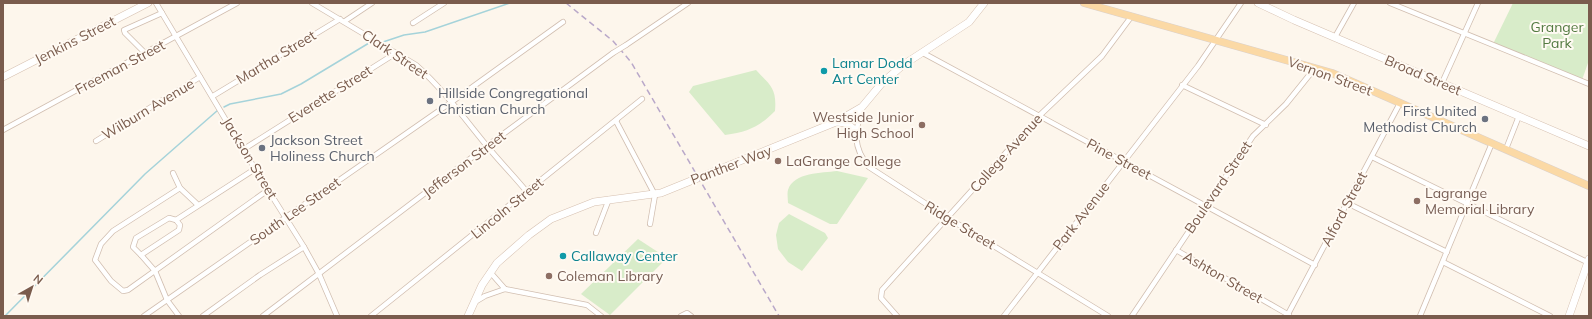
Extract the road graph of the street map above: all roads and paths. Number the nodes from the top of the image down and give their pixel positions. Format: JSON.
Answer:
{"nodes":[{"id":1,"x":148,"y":3,"type":"edge"},
{"id":2,"x":156,"y":3,"type":"edge"},
{"id":3,"x":237,"y":3,"type":"edge"},
{"id":4,"x":312,"y":3,"type":"edge"},
{"id":5,"x":372,"y":3,"type":"edge"},
{"id":6,"x":444,"y":3,"type":"edge"},
{"id":7,"x":688,"y":3,"type":"edge"},
{"id":8,"x":984,"y":3,"type":"edge"},
{"id":9,"x":1084,"y":3,"type":"edge"},
{"id":10,"x":1241,"y":3,"type":"edge"},
{"id":11,"x":1258,"y":3,"type":"edge"},
{"id":12,"x":1354,"y":3,"type":"edge"},
{"id":13,"x":1390,"y":3,"type":"edge"},
{"id":14,"x":1478,"y":3,"type":"edge"},
{"id":15,"x":162,"y":13,"type":"junction"},
{"id":16,"x":1131,"y":17,"type":"junction"},
{"id":17,"x":343,"y":20,"type":"junction"},
{"id":18,"x":563,"y":22,"type":"dead end"},
{"id":19,"x":413,"y":23,"type":"dead end"},
{"id":20,"x":1464,"y":33,"type":"junction"},
{"id":21,"x":176,"y":36,"type":"junction"},
{"id":22,"x":1335,"y":37,"type":"junction"},
{"id":23,"x":1215,"y":39,"type":"junction"},
{"id":24,"x":145,"y":53,"type":"junction"},
{"id":25,"x":396,"y":53,"type":"junction"},
{"id":26,"x":923,"y":53,"type":"junction"},
{"id":27,"x":1315,"y":68,"type":"junction"},
{"id":28,"x":3,"y":77,"type":"edge"},
{"id":29,"x":200,"y":77,"type":"junction"},
{"id":30,"x":1442,"y":83,"type":"junction"},
{"id":31,"x":1589,"y":84,"type":"edge"},
{"id":32,"x":1182,"y":85,"type":"junction"},
{"id":33,"x":213,"y":96,"type":"junction"},
{"id":34,"x":642,"y":99,"type":"dead end"},
{"id":35,"x":453,"y":101,"type":"junction"},
{"id":36,"x":1400,"y":103,"type":"junction"},
{"id":37,"x":862,"y":107,"type":"junction"},
{"id":38,"x":1039,"y":116,"type":"junction"},
{"id":39,"x":1519,"y":116,"type":"junction"},
{"id":40,"x":617,"y":120,"type":"junction"},
{"id":41,"x":836,"y":122,"type":"junction"},
{"id":42,"x":1266,"y":125,"type":"junction"},
{"id":43,"x":3,"y":130,"type":"edge"},
{"id":44,"x":856,"y":131,"type":"junction"},
{"id":45,"x":96,"y":140,"type":"dead end"},
{"id":46,"x":1492,"y":143,"type":"junction"},
{"id":47,"x":487,"y":146,"type":"junction"},
{"id":48,"x":1589,"y":146,"type":"edge"},
{"id":49,"x":244,"y":148,"type":"junction"},
{"id":50,"x":1506,"y":149,"type":"junction"},
{"id":51,"x":1372,"y":157,"type":"junction"},
{"id":52,"x":1123,"y":161,"type":"junction"},
{"id":53,"x":255,"y":169,"type":"junction"},
{"id":54,"x":173,"y":173,"type":"dead end"},
{"id":55,"x":1589,"y":186,"type":"edge"},
{"id":56,"x":180,"y":188,"type":"junction"},
{"id":57,"x":268,"y":190,"type":"junction"},
{"id":58,"x":527,"y":192,"type":"junction"},
{"id":59,"x":655,"y":195,"type":"junction"},
{"id":60,"x":609,"y":199,"type":"junction"},
{"id":61,"x":1347,"y":203,"type":"junction"},
{"id":62,"x":1467,"y":204,"type":"junction"},
{"id":63,"x":198,"y":205,"type":"junction"},
{"id":64,"x":1205,"y":206,"type":"junction"},
{"id":65,"x":286,"y":217,"type":"junction"},
{"id":66,"x":948,"y":218,"type":"junction"},
{"id":67,"x":176,"y":220,"type":"junction"},
{"id":68,"x":650,"y":224,"type":"dead end"},
{"id":69,"x":596,"y":233,"type":"dead end"},
{"id":70,"x":304,"y":247,"type":"junction"},
{"id":71,"x":1176,"y":250,"type":"junction"},
{"id":72,"x":1447,"y":252,"type":"junction"},
{"id":73,"x":141,"y":254,"type":"junction"},
{"id":74,"x":1443,"y":262,"type":"junction"},
{"id":75,"x":1589,"y":262,"type":"edge"},
{"id":76,"x":1315,"y":265,"type":"junction"},
{"id":77,"x":155,"y":271,"type":"junction"},
{"id":78,"x":1037,"y":271,"type":"junction"},
{"id":79,"x":490,"y":272,"type":"junction"},
{"id":80,"x":319,"y":274,"type":"junction"},
{"id":81,"x":505,"y":289,"type":"junction"},
{"id":82,"x":167,"y":300,"type":"junction"},
{"id":83,"x":474,"y":303,"type":"junction"},
{"id":84,"x":144,"y":316,"type":"edge"},
{"id":85,"x":179,"y":316,"type":"edge"},
{"id":86,"x":203,"y":316,"type":"edge"},
{"id":87,"x":263,"y":316,"type":"edge"},
{"id":88,"x":337,"y":316,"type":"edge"},
{"id":89,"x":371,"y":316,"type":"edge"},
{"id":90,"x":468,"y":316,"type":"edge"},
{"id":91,"x":601,"y":316,"type":"edge"},
{"id":92,"x":681,"y":316,"type":"edge"},
{"id":93,"x":691,"y":316,"type":"edge"},
{"id":94,"x":897,"y":316,"type":"edge"},
{"id":95,"x":1004,"y":316,"type":"edge"},
{"id":96,"x":1108,"y":316,"type":"edge"},
{"id":97,"x":1132,"y":316,"type":"edge"},
{"id":98,"x":1289,"y":316,"type":"edge"},
{"id":99,"x":1420,"y":316,"type":"edge"},
{"id":100,"x":1550,"y":316,"type":"edge"},
{"id":101,"x":1569,"y":316,"type":"edge"}],
"edges":[{"from":1,"to":28,"type":"street","name":"Jenkins Street"},
{"from":2,"to":15,"type":"street","name":"Jackson Street"},
{"from":3,"to":21,"type":"street","name":"Freeman Street"},
{"from":4,"to":17,"type":"street","name":"Clark Street"},
{"from":5,"to":17,"type":"street","name":"Martha Street"},
{"from":6,"to":19,"type":"street"},
{"from":7,"to":47,"type":"street","name":"Jefferson Street","bridge":true},
{"from":8,"to":26,"type":"street","name":"Panther Way"},
{"from":9,"to":16,"type":"main road","name":"Vernon Street"},
{"from":10,"to":23,"type":"street","name":"Park Avenue"},
{"from":11,"to":22,"type":"street","name":"Broad Street"},
{"from":12,"to":22,"type":"street"},
{"from":13,"to":20,"type":"street"},
{"from":14,"to":20,"type":"street"},
{"from":15,"to":21,"type":"street","name":"Jackson Street"},
{"from":15,"to":24,"type":"street"},
{"from":16,"to":23,"type":"main road","name":"Vernon Street"},
{"from":16,"to":38,"type":"street","name":"College Avenue"},
{"from":17,"to":25,"type":"street","name":"Clark Street"},
{"from":17,"to":33,"type":"street","name":"Martha Street"},
{"from":18,"to":35,"type":"street","name":"South Lee Street"},
{"from":20,"to":30,"type":"street"},
{"from":20,"to":31,"type":"street"},
{"from":21,"to":24,"type":"street","name":"Freeman Street"},
{"from":21,"to":29,"type":"street","name":"Jackson Street"},
{"from":22,"to":30,"type":"street","name":"Broad Street"},
{"from":23,"to":27,"type":"main road","name":"Vernon Street"},
{"from":23,"to":32,"type":"street","name":"Park Avenue"},
{"from":24,"to":43,"type":"street","name":"Freeman Street"},
{"from":25,"to":35,"type":"street","name":"Clark Street"},
{"from":25,"to":49,"type":"street","name":"Everette Street"},
{"from":26,"to":37,"type":"street","name":"Panther Way"},
{"from":26,"to":38,"type":"street","name":"Pine Street"},
{"from":27,"to":36,"type":"main road","name":"Vernon Street"},
{"from":27,"to":42,"type":"street","name":"Boulevard Street"},
{"from":29,"to":33,"type":"street","name":"Jackson Street"},
{"from":29,"to":45,"type":"street","name":"Wilburn Avenue"},
{"from":30,"to":39,"type":"street","name":"Broad Street"},
{"from":32,"to":42,"type":"street"},
{"from":32,"to":52,"type":"street","name":"Park Avenue"},
{"from":33,"to":49,"type":"street","name":"Jackson Street"},
{"from":34,"to":40,"type":"street","name":"Lincoln Street"},
{"from":35,"to":47,"type":"street","name":"Clark Street"},
{"from":35,"to":65,"type":"street","name":"South Lee Street"},
{"from":36,"to":46,"type":"main road","name":"Vernon Street"},
{"from":36,"to":51,"type":"street","name":"Alford Street"},
{"from":37,"to":41,"type":"street","name":"Panther Way"},
{"from":37,"to":44,"type":"street","name":"Ridge Street"},
{"from":38,"to":52,"type":"street","name":"Pine Street"},
{"from":38,"to":66,"type":"street","name":"College Avenue"},
{"from":39,"to":48,"type":"street","name":"Broad Street"},
{"from":39,"to":50,"type":"street"},
{"from":40,"to":58,"type":"street","name":"Lincoln Street"},
{"from":40,"to":59,"type":"street"},
{"from":41,"to":44,"type":"street"},
{"from":41,"to":59,"type":"street","name":"Panther Way"},
{"from":42,"to":64,"type":"street","name":"Boulevard Street"},
{"from":44,"to":66,"type":"street","name":"Ridge Street"},
{"from":46,"to":50,"type":"main road","name":"Vernon Street"},
{"from":46,"to":62,"type":"street"},
{"from":47,"to":58,"type":"street","name":"Clark Street"},
{"from":47,"to":80,"type":"street","name":"Jefferson Street"},
{"from":49,"to":53,"type":"street","name":"Jackson Street"},
{"from":50,"to":55,"type":"main road","name":"Vernon Street"},
{"from":51,"to":61,"type":"street","name":"Alford Street"},
{"from":51,"to":62,"type":"street"},
{"from":52,"to":64,"type":"street","name":"Pine Street"},
{"from":52,"to":78,"type":"street","name":"Park Avenue"},
{"from":53,"to":57,"type":"street","name":"Jackson Street"},
{"from":53,"to":63,"type":"street"},
{"from":54,"to":56,"type":"street"},
{"from":56,"to":63,"type":"street"},
{"from":56,"to":77,"type":"street"},
{"from":57,"to":65,"type":"street","name":"Jackson Street"},
{"from":57,"to":77,"type":"street"},
{"from":58,"to":89,"type":"street","name":"Lincoln Street"},
{"from":59,"to":60,"type":"street","name":"Panther Way"},
{"from":59,"to":68,"type":"street"},
{"from":60,"to":69,"type":"street"},
{"from":60,"to":79,"type":"street","name":"Panther Way"},
{"from":61,"to":72,"type":"street"},
{"from":61,"to":76,"type":"street","name":"Alford Street"},
{"from":62,"to":72,"type":"street"},
{"from":62,"to":75,"type":"street"},
{"from":63,"to":67,"type":"street"},
{"from":64,"to":71,"type":"street","name":"Boulevard Street"},
{"from":64,"to":76,"type":"street","name":"Pine Street"},
{"from":65,"to":70,"type":"street","name":"Jackson Street"},
{"from":65,"to":82,"type":"street","name":"South Lee Street"},
{"from":66,"to":78,"type":"street","name":"Ridge Street"},
{"from":66,"to":94,"type":"street","name":"College Avenue"},
{"from":67,"to":73,"type":"street"},
{"from":67,"to":73,"type":"street"},
{"from":70,"to":80,"type":"street","name":"Jackson Street"},
{"from":70,"to":86,"type":"street"},
{"from":71,"to":97,"type":"street","name":"Boulevard Street"},
{"from":71,"to":98,"type":"street","name":"Ashton Street"},
{"from":72,"to":74,"type":"street"},
{"from":73,"to":77,"type":"street"},
{"from":74,"to":99,"type":"street"},
{"from":74,"to":100,"type":"street"},
{"from":75,"to":101,"type":"street"},
{"from":76,"to":98,"type":"street","name":"Alford Street"},
{"from":77,"to":82,"type":"street"},
{"from":78,"to":95,"type":"street","name":"Park Avenue"},
{"from":78,"to":96,"type":"street","name":"Ridge Street"},
{"from":79,"to":81,"type":"street"},
{"from":79,"to":83,"type":"street","name":"Panther Way"},
{"from":80,"to":87,"type":"street","name":"Jefferson Street"},
{"from":80,"to":88,"type":"street","name":"Jackson Street"},
{"from":81,"to":83,"type":"street"},
{"from":81,"to":91,"type":"street"},
{"from":82,"to":84,"type":"street","name":"South Lee Street"},
{"from":82,"to":85,"type":"street"},
{"from":83,"to":90,"type":"street","name":"Panther Way"},
{"from":92,"to":93,"type":"street"}]}
